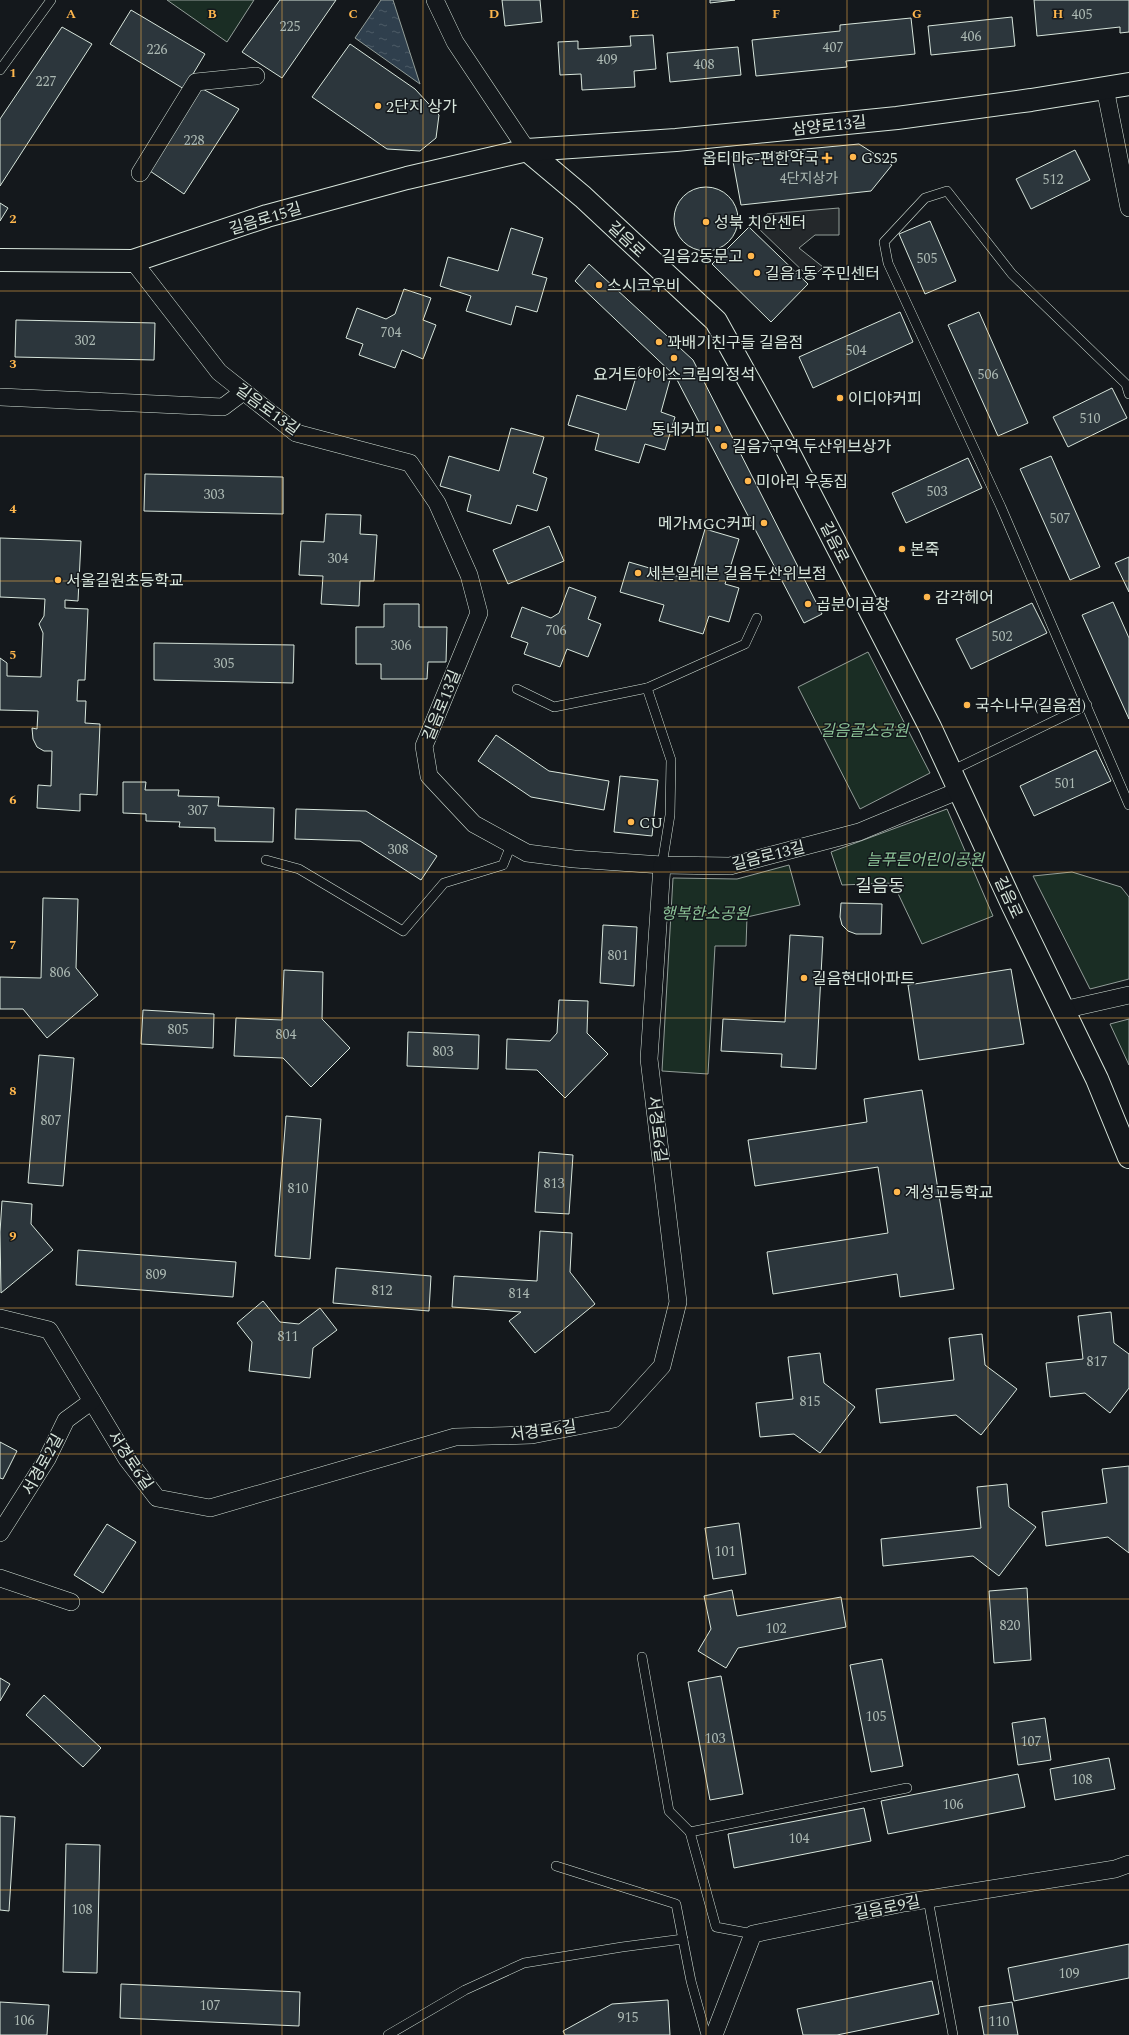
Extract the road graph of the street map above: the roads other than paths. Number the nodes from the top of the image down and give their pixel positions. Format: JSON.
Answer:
{"nodes":[{"id":1,"x":51,"y":0,"type":"edge"},
{"id":2,"x":435,"y":0,"type":"edge"},
{"id":3,"x":0,"y":70,"type":"edge"},
{"id":4,"x":256,"y":76,"type":"dead end"},
{"id":5,"x":1129,"y":84,"type":"edge"},
{"id":6,"x":1105,"y":88,"type":"junction"},
{"id":7,"x":527,"y":150,"type":"junction"},
{"id":8,"x":140,"y":173,"type":"dead end"},
{"id":9,"x":1129,"y":208,"type":"edge"},
{"id":10,"x":0,"y":260,"type":"edge"},
{"id":11,"x":133,"y":261,"type":"junction"},
{"id":12,"x":243,"y":392,"type":"junction"},
{"id":13,"x":1129,"y":394,"type":"edge"},
{"id":14,"x":0,"y":397,"type":"edge"},
{"id":15,"x":757,"y":618,"type":"dead end"},
{"id":16,"x":647,"y":688,"type":"junction"},
{"id":17,"x":517,"y":689,"type":"dead end"},
{"id":18,"x":1087,"y":705,"type":"junction"},
{"id":19,"x":955,"y":781,"type":"junction"},
{"id":20,"x":1129,"y":805,"type":"edge"},
{"id":21,"x":511,"y":845,"type":"junction"},
{"id":22,"x":266,"y":860,"type":"dead end"},
{"id":23,"x":662,"y":865,"type":"junction"},
{"id":24,"x":1129,"y":995,"type":"edge"},
{"id":25,"x":1063,"y":1010,"type":"junction"},
{"id":26,"x":1129,"y":1157,"type":"edge"},
{"id":27,"x":0,"y":1318,"type":"edge"},
{"id":28,"x":92,"y":1400,"type":"junction"},
{"id":29,"x":0,"y":1533,"type":"edge"},
{"id":30,"x":0,"y":1578,"type":"edge"},
{"id":31,"x":71,"y":1602,"type":"dead end"},
{"id":32,"x":642,"y":1657,"type":"dead end"},
{"id":33,"x":907,"y":1788,"type":"dead end"},
{"id":34,"x":690,"y":1832,"type":"junction"},
{"id":35,"x":1129,"y":1864,"type":"edge"},
{"id":36,"x":556,"y":1866,"type":"dead end"},
{"id":37,"x":928,"y":1899,"type":"junction"},
{"id":38,"x":753,"y":1934,"type":"junction"},
{"id":39,"x":683,"y":1939,"type":"junction"},
{"id":40,"x":388,"y":2035,"type":"edge"},
{"id":41,"x":706,"y":2035,"type":"edge"},
{"id":42,"x":714,"y":2035,"type":"edge"},
{"id":43,"x":953,"y":2035,"type":"edge"}],
"edges":[{"from":1,"to":3,"type":"lane"},
{"from":2,"to":7,"type":"street","name":"길음로"},
{"from":4,"to":8,"type":"street"},
{"from":5,"to":6,"type":"street","name":"삼양로13길"},
{"from":6,"to":7,"type":"street","name":"삼양로13길"},
{"from":6,"to":9,"type":"street"},
{"from":7,"to":11,"type":"street","name":"길음로15길"},
{"from":7,"to":19,"type":"street","name":"길음로"},
{"from":10,"to":11,"type":"street","name":"길음로15길"},
{"from":11,"to":12,"type":"street","name":"길음로13길"},
{"from":12,"to":14,"type":"street"},
{"from":12,"to":21,"type":"street","name":"길음로13길"},
{"from":13,"to":18,"type":"lane"},
{"from":15,"to":16,"type":"lane"},
{"from":16,"to":17,"type":"lane"},
{"from":16,"to":23,"type":"lane"},
{"from":18,"to":19,"type":"lane"},
{"from":18,"to":20,"type":"lane"},
{"from":19,"to":23,"type":"street","name":"길음로13길"},
{"from":19,"to":25,"type":"street","name":"길음로"},
{"from":21,"to":22,"type":"lane"},
{"from":21,"to":23,"type":"street","name":"길음로13길"},
{"from":23,"to":28,"type":"street","name":"서경로6길"},
{"from":24,"to":25,"type":"street"},
{"from":25,"to":26,"type":"street","name":"길음로"},
{"from":27,"to":28,"type":"street","name":"서경로6길"},
{"from":28,"to":29,"type":"street","name":"서경로2길"},
{"from":30,"to":31,"type":"street"},
{"from":32,"to":34,"type":"lane"},
{"from":33,"to":34,"type":"lane"},
{"from":34,"to":38,"type":"lane"},
{"from":35,"to":37,"type":"street","name":"길음로9길"},
{"from":36,"to":39,"type":"lane"},
{"from":37,"to":38,"type":"street","name":"길음로9길"},
{"from":37,"to":43,"type":"lane"},
{"from":38,"to":42,"type":"street"},
{"from":39,"to":40,"type":"lane"},
{"from":39,"to":41,"type":"lane"}]}
